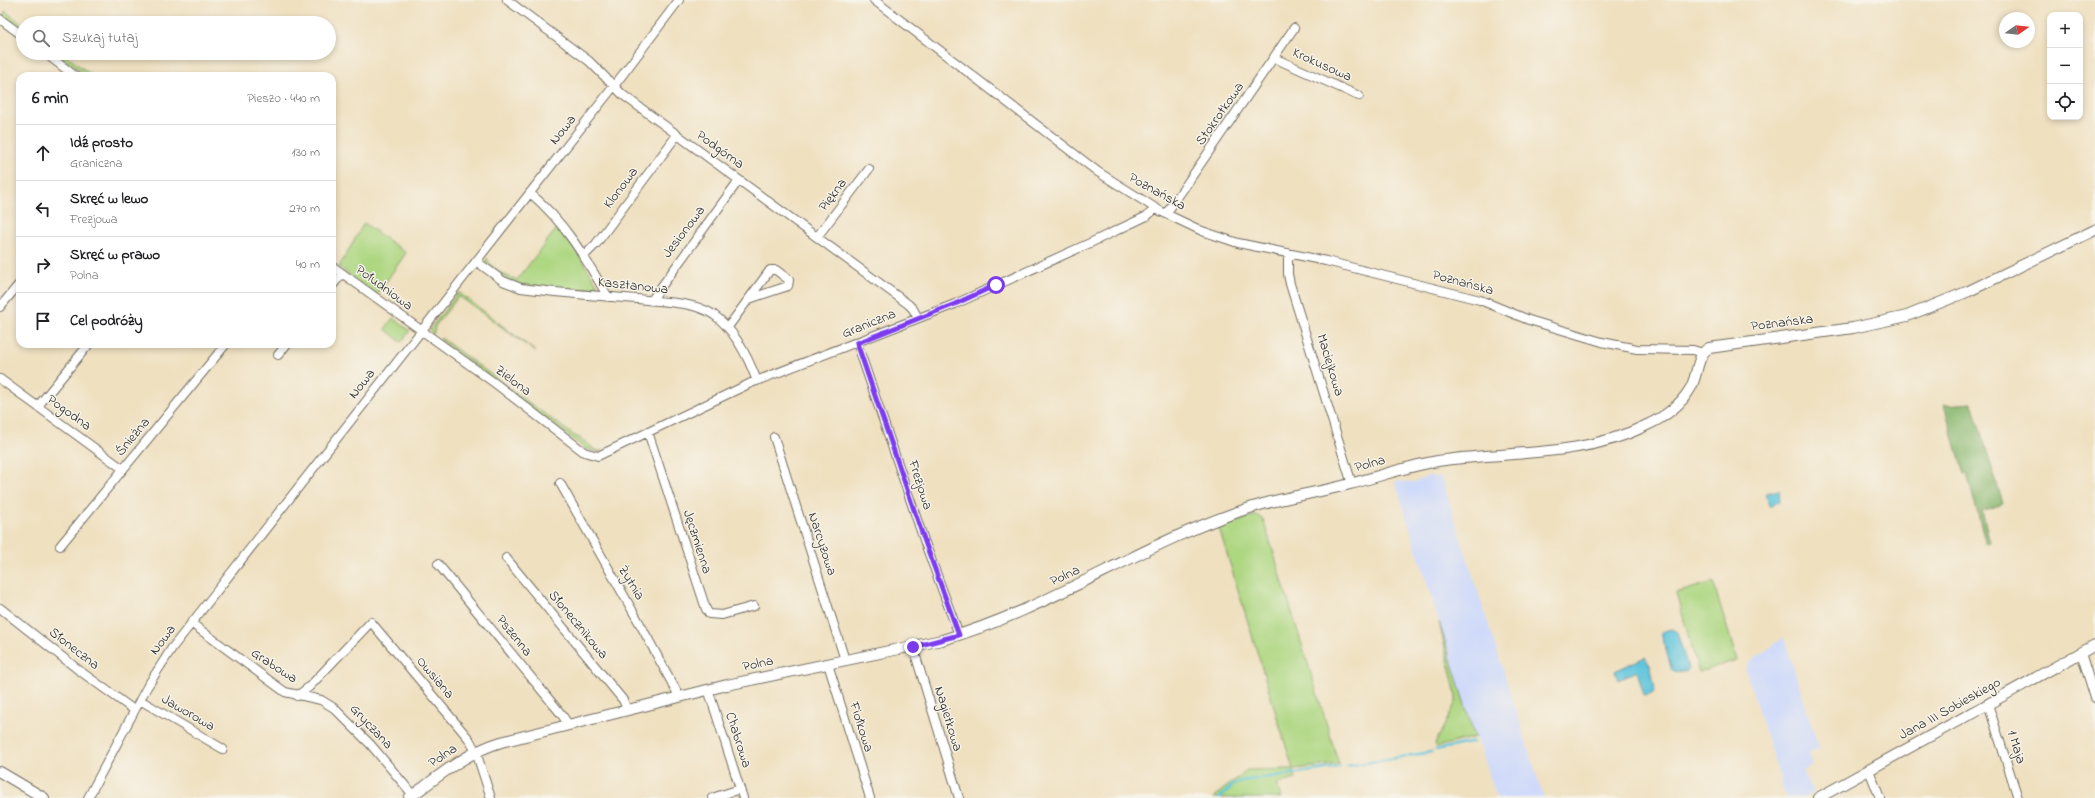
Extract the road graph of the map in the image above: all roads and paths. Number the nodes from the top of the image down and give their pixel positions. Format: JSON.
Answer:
{"nodes":[{"id":1,"x":507,"y":0,"type":"edge"},
{"id":2,"x":679,"y":0,"type":"edge"},
{"id":3,"x":874,"y":0,"type":"edge"},
{"id":4,"x":0,"y":19,"type":"edge"},
{"id":5,"x":1294,"y":28,"type":"dead end"},
{"id":6,"x":16,"y":31,"type":"edge"},
{"id":7,"x":1274,"y":58,"type":"junction"},
{"id":8,"x":54,"y":60,"type":"edge"},
{"id":9,"x":70,"y":72,"type":"edge"},
{"id":10,"x":614,"y":86,"type":"junction"},
{"id":11,"x":1359,"y":96,"type":"dead end"},
{"id":12,"x":677,"y":135,"type":"junction"},
{"id":13,"x":869,"y":169,"type":"dead end"},
{"id":14,"x":739,"y":180,"type":"junction"},
{"id":15,"x":530,"y":193,"type":"junction"},
{"id":16,"x":1156,"y":208,"type":"junction"},
{"id":17,"x":1166,"y":214,"type":"junction"},
{"id":18,"x":2095,"y":230,"type":"edge"},
{"id":19,"x":817,"y":238,"type":"junction"},
{"id":20,"x":1288,"y":253,"type":"junction"},
{"id":21,"x":584,"y":256,"type":"junction"},
{"id":22,"x":476,"y":261,"type":"junction"},
{"id":23,"x":336,"y":269,"type":"edge"},
{"id":24,"x":342,"y":274,"type":"junction"},
{"id":25,"x":336,"y":281,"type":"edge"},
{"id":26,"x":16,"y":288,"type":"edge"},
{"id":27,"x":608,"y":296,"type":"junction"},
{"id":28,"x":749,"y":299,"type":"junction"},
{"id":29,"x":651,"y":301,"type":"junction"},
{"id":30,"x":0,"y":307,"type":"edge"},
{"id":31,"x":918,"y":318,"type":"junction"},
{"id":32,"x":728,"y":327,"type":"junction"},
{"id":33,"x":421,"y":330,"type":"junction"},
{"id":34,"x":857,"y":343,"type":"junction"},
{"id":35,"x":86,"y":348,"type":"edge"},
{"id":36,"x":223,"y":348,"type":"edge"},
{"id":37,"x":284,"y":348,"type":"edge"},
{"id":38,"x":1703,"y":353,"type":"junction"},
{"id":39,"x":278,"y":355,"type":"dead end"},
{"id":40,"x":0,"y":379,"type":"edge"},
{"id":41,"x":757,"y":381,"type":"junction"},
{"id":42,"x":38,"y":406,"type":"junction"},
{"id":43,"x":648,"y":432,"type":"junction"},
{"id":44,"x":774,"y":437,"type":"dead end"},
{"id":45,"x":589,"y":454,"type":"joint"},
{"id":46,"x":123,"y":469,"type":"junction"},
{"id":47,"x":560,"y":483,"type":"dead end"},
{"id":48,"x":1352,"y":484,"type":"junction"},
{"id":49,"x":60,"y":546,"type":"dead end"},
{"id":50,"x":506,"y":558,"type":"dead end"},
{"id":51,"x":438,"y":564,"type":"dead end"},
{"id":52,"x":754,"y":606,"type":"dead end"},
{"id":53,"x":0,"y":608,"type":"edge"},
{"id":54,"x":371,"y":622,"type":"joint"},
{"id":55,"x":191,"y":623,"type":"junction"},
{"id":56,"x":959,"y":635,"type":"junction"},
{"id":57,"x":2095,"y":645,"type":"edge"},
{"id":58,"x":913,"y":647,"type":"junction"},
{"id":59,"x":2081,"y":653,"type":"junction"},
{"id":60,"x":845,"y":660,"type":"junction"},
{"id":61,"x":828,"y":664,"type":"junction"},
{"id":62,"x":708,"y":689,"type":"junction"},
{"id":63,"x":297,"y":696,"type":"junction"},
{"id":64,"x":679,"y":696,"type":"junction"},
{"id":65,"x":2095,"y":698,"type":"edge"},
{"id":66,"x":140,"y":700,"type":"junction"},
{"id":67,"x":1988,"y":704,"type":"junction"},
{"id":68,"x":627,"y":709,"type":"junction"},
{"id":69,"x":134,"y":710,"type":"junction"},
{"id":70,"x":568,"y":724,"type":"junction"},
{"id":71,"x":223,"y":749,"type":"dead end"},
{"id":72,"x":476,"y":752,"type":"junction"},
{"id":73,"x":1869,"y":770,"type":"junction"},
{"id":74,"x":0,"y":772,"type":"edge"},
{"id":75,"x":740,"y":790,"type":"junction"},
{"id":76,"x":411,"y":797,"type":"edge"},
{"id":77,"x":44,"y":798,"type":"edge"},
{"id":78,"x":88,"y":798,"type":"edge"},
{"id":79,"x":491,"y":798,"type":"edge"},
{"id":80,"x":712,"y":798,"type":"edge"},
{"id":81,"x":743,"y":798,"type":"edge"},
{"id":82,"x":870,"y":798,"type":"edge"},
{"id":83,"x":959,"y":798,"type":"edge"},
{"id":84,"x":1818,"y":798,"type":"edge"},
{"id":85,"x":1880,"y":798,"type":"edge"},
{"id":86,"x":2018,"y":798,"type":"edge"}],
"edges":[{"from":1,"to":10,"type":"street","name":"Podgórna"},
{"from":2,"to":10,"type":"street","name":"Nowa"},
{"from":3,"to":16,"type":"street","name":"Poznańska"},
{"from":4,"to":6,"type":"street"},
{"from":5,"to":7,"type":"street","name":"Stokrotkowa"},
{"from":7,"to":11,"type":"street","name":"Krokusowa"},
{"from":7,"to":17,"type":"street","name":"Stokrotkowa"},
{"from":8,"to":9,"type":"street"},
{"from":10,"to":12,"type":"street","name":"Podgórna"},
{"from":10,"to":15,"type":"street","name":"Nowa"},
{"from":12,"to":14,"type":"street","name":"Podgórna"},
{"from":12,"to":21,"type":"street","name":"Klonowa"},
{"from":13,"to":19,"type":"street","name":"Piękna"},
{"from":14,"to":19,"type":"street","name":"Podgórna"},
{"from":14,"to":29,"type":"street","name":"Jesionowa"},
{"from":15,"to":21,"type":"street"},
{"from":15,"to":22,"type":"street","name":"Nowa"},
{"from":16,"to":17,"type":"street","name":"Poznańska"},
{"from":16,"to":31,"type":"street","name":"Graniczna"},
{"from":17,"to":20,"type":"street","name":"Poznańska"},
{"from":18,"to":38,"type":"street","name":"Poznańska"},
{"from":19,"to":31,"type":"street","name":"Podgórna"},
{"from":20,"to":38,"type":"street","name":"Poznańska"},
{"from":20,"to":48,"type":"street","name":"Maciejkowa"},
{"from":21,"to":27,"type":"street"},
{"from":22,"to":27,"type":"street","name":"Kasztanowa"},
{"from":22,"to":33,"type":"street","name":"Nowa"},
{"from":23,"to":24,"type":"street","name":"Południowa"},
{"from":24,"to":25,"type":"street"},
{"from":24,"to":33,"type":"street","name":"Południowa"},
{"from":26,"to":30,"type":"street"},
{"from":27,"to":29,"type":"street","name":"Kasztanowa"},
{"from":28,"to":28,"type":"street"},
{"from":28,"to":32,"type":"street"},
{"from":29,"to":32,"type":"street","name":"Kasztanowa"},
{"from":31,"to":34,"type":"street","name":"Graniczna"},
{"from":32,"to":41,"type":"street","name":"Kasztanowa"},
{"from":33,"to":45,"type":"street","name":"Zielona"},
{"from":33,"to":55,"type":"street","name":"Nowa"},
{"from":34,"to":41,"type":"street","name":"Graniczna"},
{"from":34,"to":56,"type":"street","name":"Frezjowa"},
{"from":35,"to":42,"type":"street"},
{"from":36,"to":46,"type":"street","name":"Śnieżna"},
{"from":37,"to":39,"type":"street"},
{"from":38,"to":48,"type":"street","name":"Polna"},
{"from":40,"to":42,"type":"street","name":"Pogodna"},
{"from":41,"to":43,"type":"street","name":"Graniczna"},
{"from":42,"to":46,"type":"street","name":"Pogodna"},
{"from":43,"to":45,"type":"street","name":"Graniczna"},
{"from":43,"to":52,"type":"street","name":"Jęczmienna"},
{"from":44,"to":60,"type":"street","name":"Narcyzowa"},
{"from":46,"to":49,"type":"street","name":"Śnieżna"},
{"from":47,"to":64,"type":"street","name":"Żytnia"},
{"from":48,"to":56,"type":"street","name":"Polna"},
{"from":50,"to":68,"type":"street","name":"Słonecznikowa"},
{"from":51,"to":70,"type":"street","name":"Pszenna"},
{"from":53,"to":69,"type":"street","name":"Słoneczna"},
{"from":54,"to":63,"type":"street","name":"Grabowa"},
{"from":54,"to":72,"type":"street","name":"Owsiana"},
{"from":55,"to":63,"type":"street","name":"Grabowa"},
{"from":55,"to":66,"type":"street","name":"Nowa"},
{"from":56,"to":58,"type":"street","name":"Polna"},
{"from":57,"to":59,"type":"street","name":"Jana III Sobieskiego"},
{"from":58,"to":60,"type":"street","name":"Polna"},
{"from":58,"to":83,"type":"street","name":"Nagietkowa"},
{"from":59,"to":65,"type":"street"},
{"from":59,"to":67,"type":"street","name":"Jana III Sobieskiego"},
{"from":60,"to":61,"type":"street","name":"Polna"},
{"from":61,"to":62,"type":"street","name":"Polna"},
{"from":61,"to":82,"type":"street","name":"Fiołkowa"},
{"from":62,"to":64,"type":"street","name":"Polna"},
{"from":62,"to":75,"type":"street","name":"Chabrowa"},
{"from":63,"to":76,"type":"street","name":"Gryczana"},
{"from":64,"to":68,"type":"street","name":"Polna"},
{"from":66,"to":69,"type":"street","name":"Nowa"},
{"from":66,"to":71,"type":"street","name":"Jaworowa"},
{"from":67,"to":73,"type":"street","name":"Jana III Sobieskiego"},
{"from":67,"to":86,"type":"street","name":"1 Maja"},
{"from":68,"to":70,"type":"street","name":"Polna"},
{"from":69,"to":78,"type":"street","name":"Nowa"},
{"from":70,"to":72,"type":"street","name":"Polna"},
{"from":72,"to":76,"type":"street","name":"Polna"},
{"from":72,"to":79,"type":"street","name":"Owsiana"},
{"from":73,"to":84,"type":"street","name":"Jana III Sobieskiego"},
{"from":73,"to":85,"type":"street"},
{"from":74,"to":77,"type":"street"},
{"from":75,"to":80,"type":"street"},
{"from":75,"to":81,"type":"street","name":"Chabrowa"}]}
